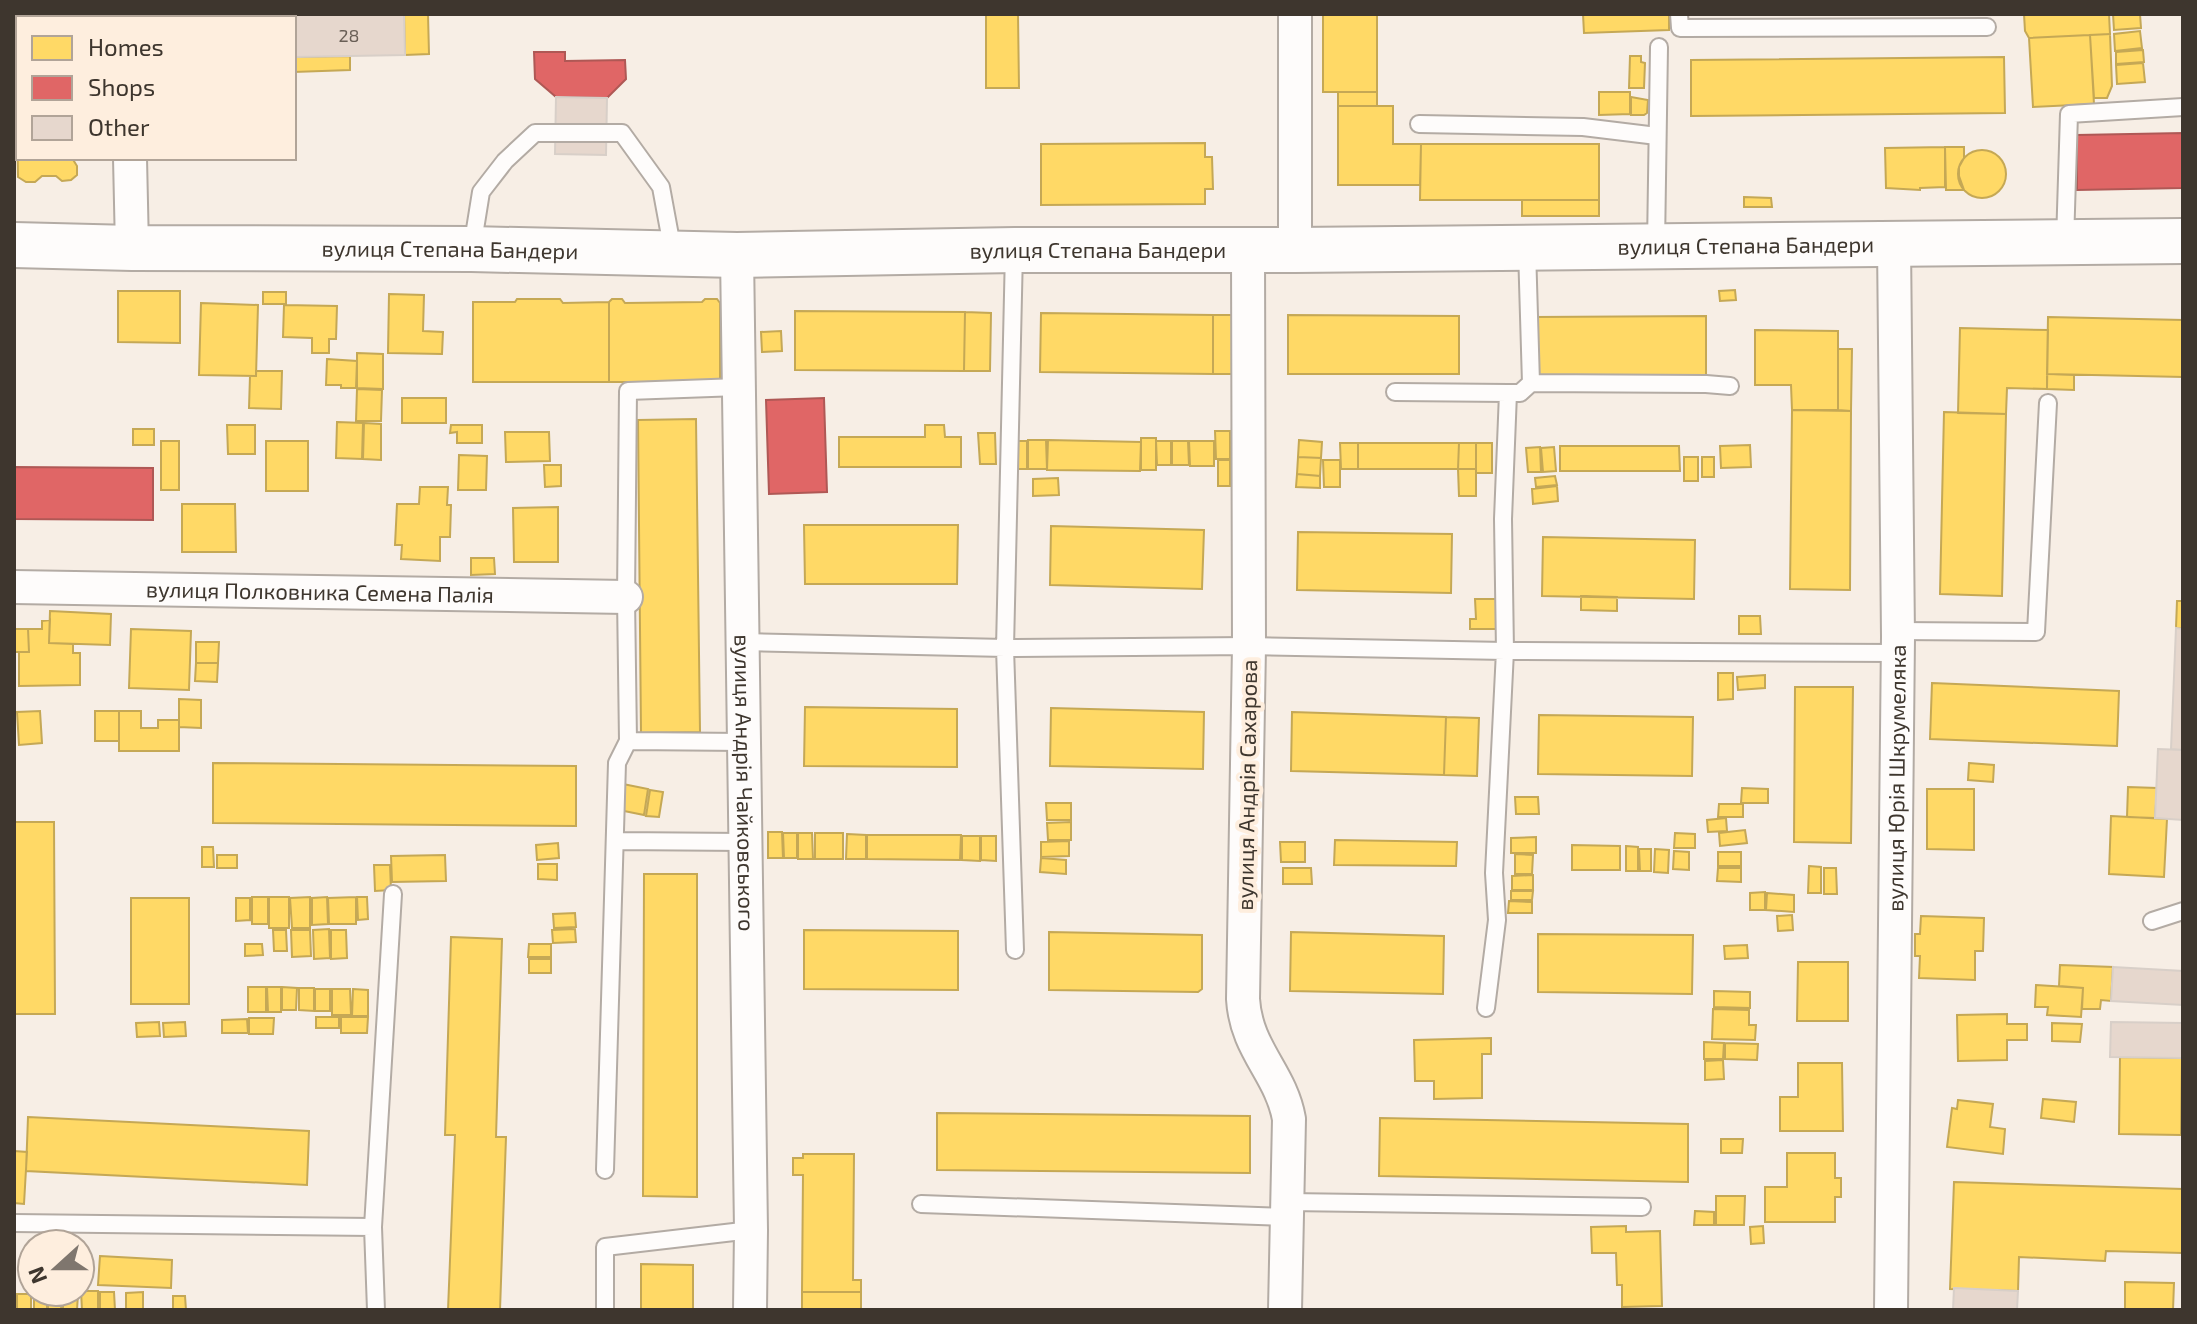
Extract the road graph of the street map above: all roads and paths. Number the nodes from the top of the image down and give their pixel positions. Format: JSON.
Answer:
{"nodes":[{"id":1,"x":1295,"y":14,"type":"edge"},
{"id":2,"x":1679,"y":14,"type":"edge"},
{"id":3,"x":1987,"y":27,"type":"dead end"},
{"id":4,"x":1659,"y":47,"type":"dead end"},
{"id":5,"x":2183,"y":107,"type":"edge"},
{"id":6,"x":1419,"y":124,"type":"dead end"},
{"id":7,"x":1657,"y":136,"type":"junction"},
{"id":8,"x":130,"y":160,"type":"edge"},
{"id":9,"x":2183,"y":241,"type":"edge"},
{"id":10,"x":2065,"y":242,"type":"junction"},
{"id":11,"x":1894,"y":244,"type":"junction"},
{"id":12,"x":14,"y":245,"type":"edge"},
{"id":13,"x":1656,"y":246,"type":"junction"},
{"id":14,"x":132,"y":248,"type":"junction"},
{"id":15,"x":1527,"y":248,"type":"junction"},
{"id":16,"x":471,"y":249,"type":"junction"},
{"id":17,"x":1015,"y":250,"type":"junction"},
{"id":18,"x":1248,"y":250,"type":"junction"},
{"id":19,"x":1295,"y":250,"type":"junction"},
{"id":20,"x":674,"y":254,"type":"junction"},
{"id":21,"x":737,"y":255,"type":"junction"},
{"id":22,"x":1531,"y":383,"type":"junction"},
{"id":23,"x":1730,"y":386,"type":"dead end"},
{"id":24,"x":739,"y":387,"type":"junction"},
{"id":25,"x":1395,"y":392,"type":"dead end"},
{"id":26,"x":1508,"y":393,"type":"junction"},
{"id":27,"x":2048,"y":403,"type":"dead end"},
{"id":28,"x":14,"y":587,"type":"edge"},
{"id":29,"x":626,"y":597,"type":"junction"},
{"id":30,"x":743,"y":642,"type":"junction"},
{"id":31,"x":1898,"y":642,"type":"junction"},
{"id":32,"x":1249,"y":646,"type":"junction"},
{"id":33,"x":1005,"y":648,"type":"junction"},
{"id":34,"x":1505,"y":651,"type":"junction"},
{"id":35,"x":628,"y":741,"type":"junction"},
{"id":36,"x":744,"y":742,"type":"junction"},
{"id":37,"x":615,"y":841,"type":"junction"},
{"id":38,"x":745,"y":842,"type":"junction"},
{"id":39,"x":393,"y":894,"type":"dead end"},
{"id":40,"x":2183,"y":911,"type":"edge"},
{"id":41,"x":2152,"y":921,"type":"dead end"},
{"id":42,"x":1015,"y":950,"type":"dead end"},
{"id":43,"x":1486,"y":1008,"type":"dead end"},
{"id":44,"x":605,"y":1170,"type":"dead end"},
{"id":45,"x":921,"y":1204,"type":"dead end"},
{"id":46,"x":1642,"y":1207,"type":"dead end"},
{"id":47,"x":1288,"y":1209,"type":"junction"},
{"id":48,"x":14,"y":1223,"type":"edge"},
{"id":49,"x":373,"y":1227,"type":"junction"},
{"id":50,"x":751,"y":1230,"type":"junction"},
{"id":51,"x":376,"y":1310,"type":"edge"},
{"id":52,"x":605,"y":1310,"type":"edge"},
{"id":53,"x":750,"y":1310,"type":"edge"},
{"id":54,"x":1285,"y":1310,"type":"edge"},
{"id":55,"x":1891,"y":1310,"type":"edge"}],
"edges":[{"from":1,"to":19,"type":"street"},
{"from":2,"to":3,"type":"lane"},
{"from":4,"to":7,"type":"lane"},
{"from":5,"to":10,"type":"lane"},
{"from":6,"to":7,"type":"lane"},
{"from":7,"to":13,"type":"lane"},
{"from":8,"to":14,"type":"street"},
{"from":9,"to":10,"type":"street","name":"вулиця Степана Бандери"},
{"from":10,"to":11,"type":"street","name":"вулиця Степана Бандери"},
{"from":11,"to":13,"type":"street","name":"вулиця Степана Бандери"},
{"from":11,"to":31,"type":"street","name":"вулиця Юрія Шкрумеляка"},
{"from":12,"to":14,"type":"street","name":"вулиця Степана Бандери"},
{"from":13,"to":15,"type":"street","name":"вулиця Степана Бандери"},
{"from":14,"to":16,"type":"street","name":"вулиця Степана Бандери"},
{"from":15,"to":19,"type":"street","name":"вулиця Степана Бандери"},
{"from":15,"to":22,"type":"lane"},
{"from":16,"to":20,"type":"street","name":"вулиця Степана Бандери"},
{"from":16,"to":20,"type":"lane"},
{"from":17,"to":18,"type":"street","name":"вулиця Степана Бандери"},
{"from":17,"to":21,"type":"street","name":"вулиця Степана Бандери"},
{"from":17,"to":33,"type":"lane"},
{"from":18,"to":19,"type":"street","name":"вулиця Степана Бандери"},
{"from":18,"to":32,"type":"street","name":"вулиця Андрія Сахарова"},
{"from":20,"to":21,"type":"street","name":"вулиця Степана Бандери"},
{"from":21,"to":24,"type":"street","name":"вулиця Андрія Чайковського"},
{"from":22,"to":23,"type":"lane"},
{"from":22,"to":26,"type":"lane"},
{"from":24,"to":29,"type":"lane"},
{"from":24,"to":30,"type":"street","name":"вулиця Андрія Чайковського"},
{"from":25,"to":26,"type":"lane"},
{"from":26,"to":34,"type":"lane"},
{"from":27,"to":31,"type":"lane"},
{"from":28,"to":29,"type":"street","name":"вулиця Полковника Семена Палія"},
{"from":29,"to":35,"type":"lane"},
{"from":30,"to":33,"type":"lane"},
{"from":30,"to":36,"type":"street","name":"вулиця Андрія Чайковського"},
{"from":31,"to":34,"type":"lane"},
{"from":31,"to":55,"type":"street","name":"вулиця Юрія Шкрумеляка"},
{"from":32,"to":33,"type":"lane"},
{"from":32,"to":34,"type":"lane"},
{"from":32,"to":47,"type":"street","name":"вулиця Андрія Сахарова"},
{"from":33,"to":42,"type":"lane"},
{"from":34,"to":43,"type":"lane"},
{"from":35,"to":36,"type":"lane"},
{"from":35,"to":37,"type":"lane"},
{"from":36,"to":38,"type":"street","name":"вулиця Андрія Чайковського"},
{"from":37,"to":38,"type":"lane"},
{"from":37,"to":44,"type":"lane"},
{"from":38,"to":50,"type":"street","name":"вулиця Андрія Чайковського"},
{"from":39,"to":49,"type":"lane"},
{"from":40,"to":41,"type":"lane"},
{"from":45,"to":47,"type":"lane"},
{"from":46,"to":47,"type":"lane"},
{"from":47,"to":54,"type":"street","name":"вулиця Андрія Сахарова"},
{"from":48,"to":49,"type":"lane"},
{"from":49,"to":51,"type":"lane"},
{"from":50,"to":52,"type":"lane"},
{"from":50,"to":53,"type":"street","name":"вулиця Андрія Чайковського"}]}
